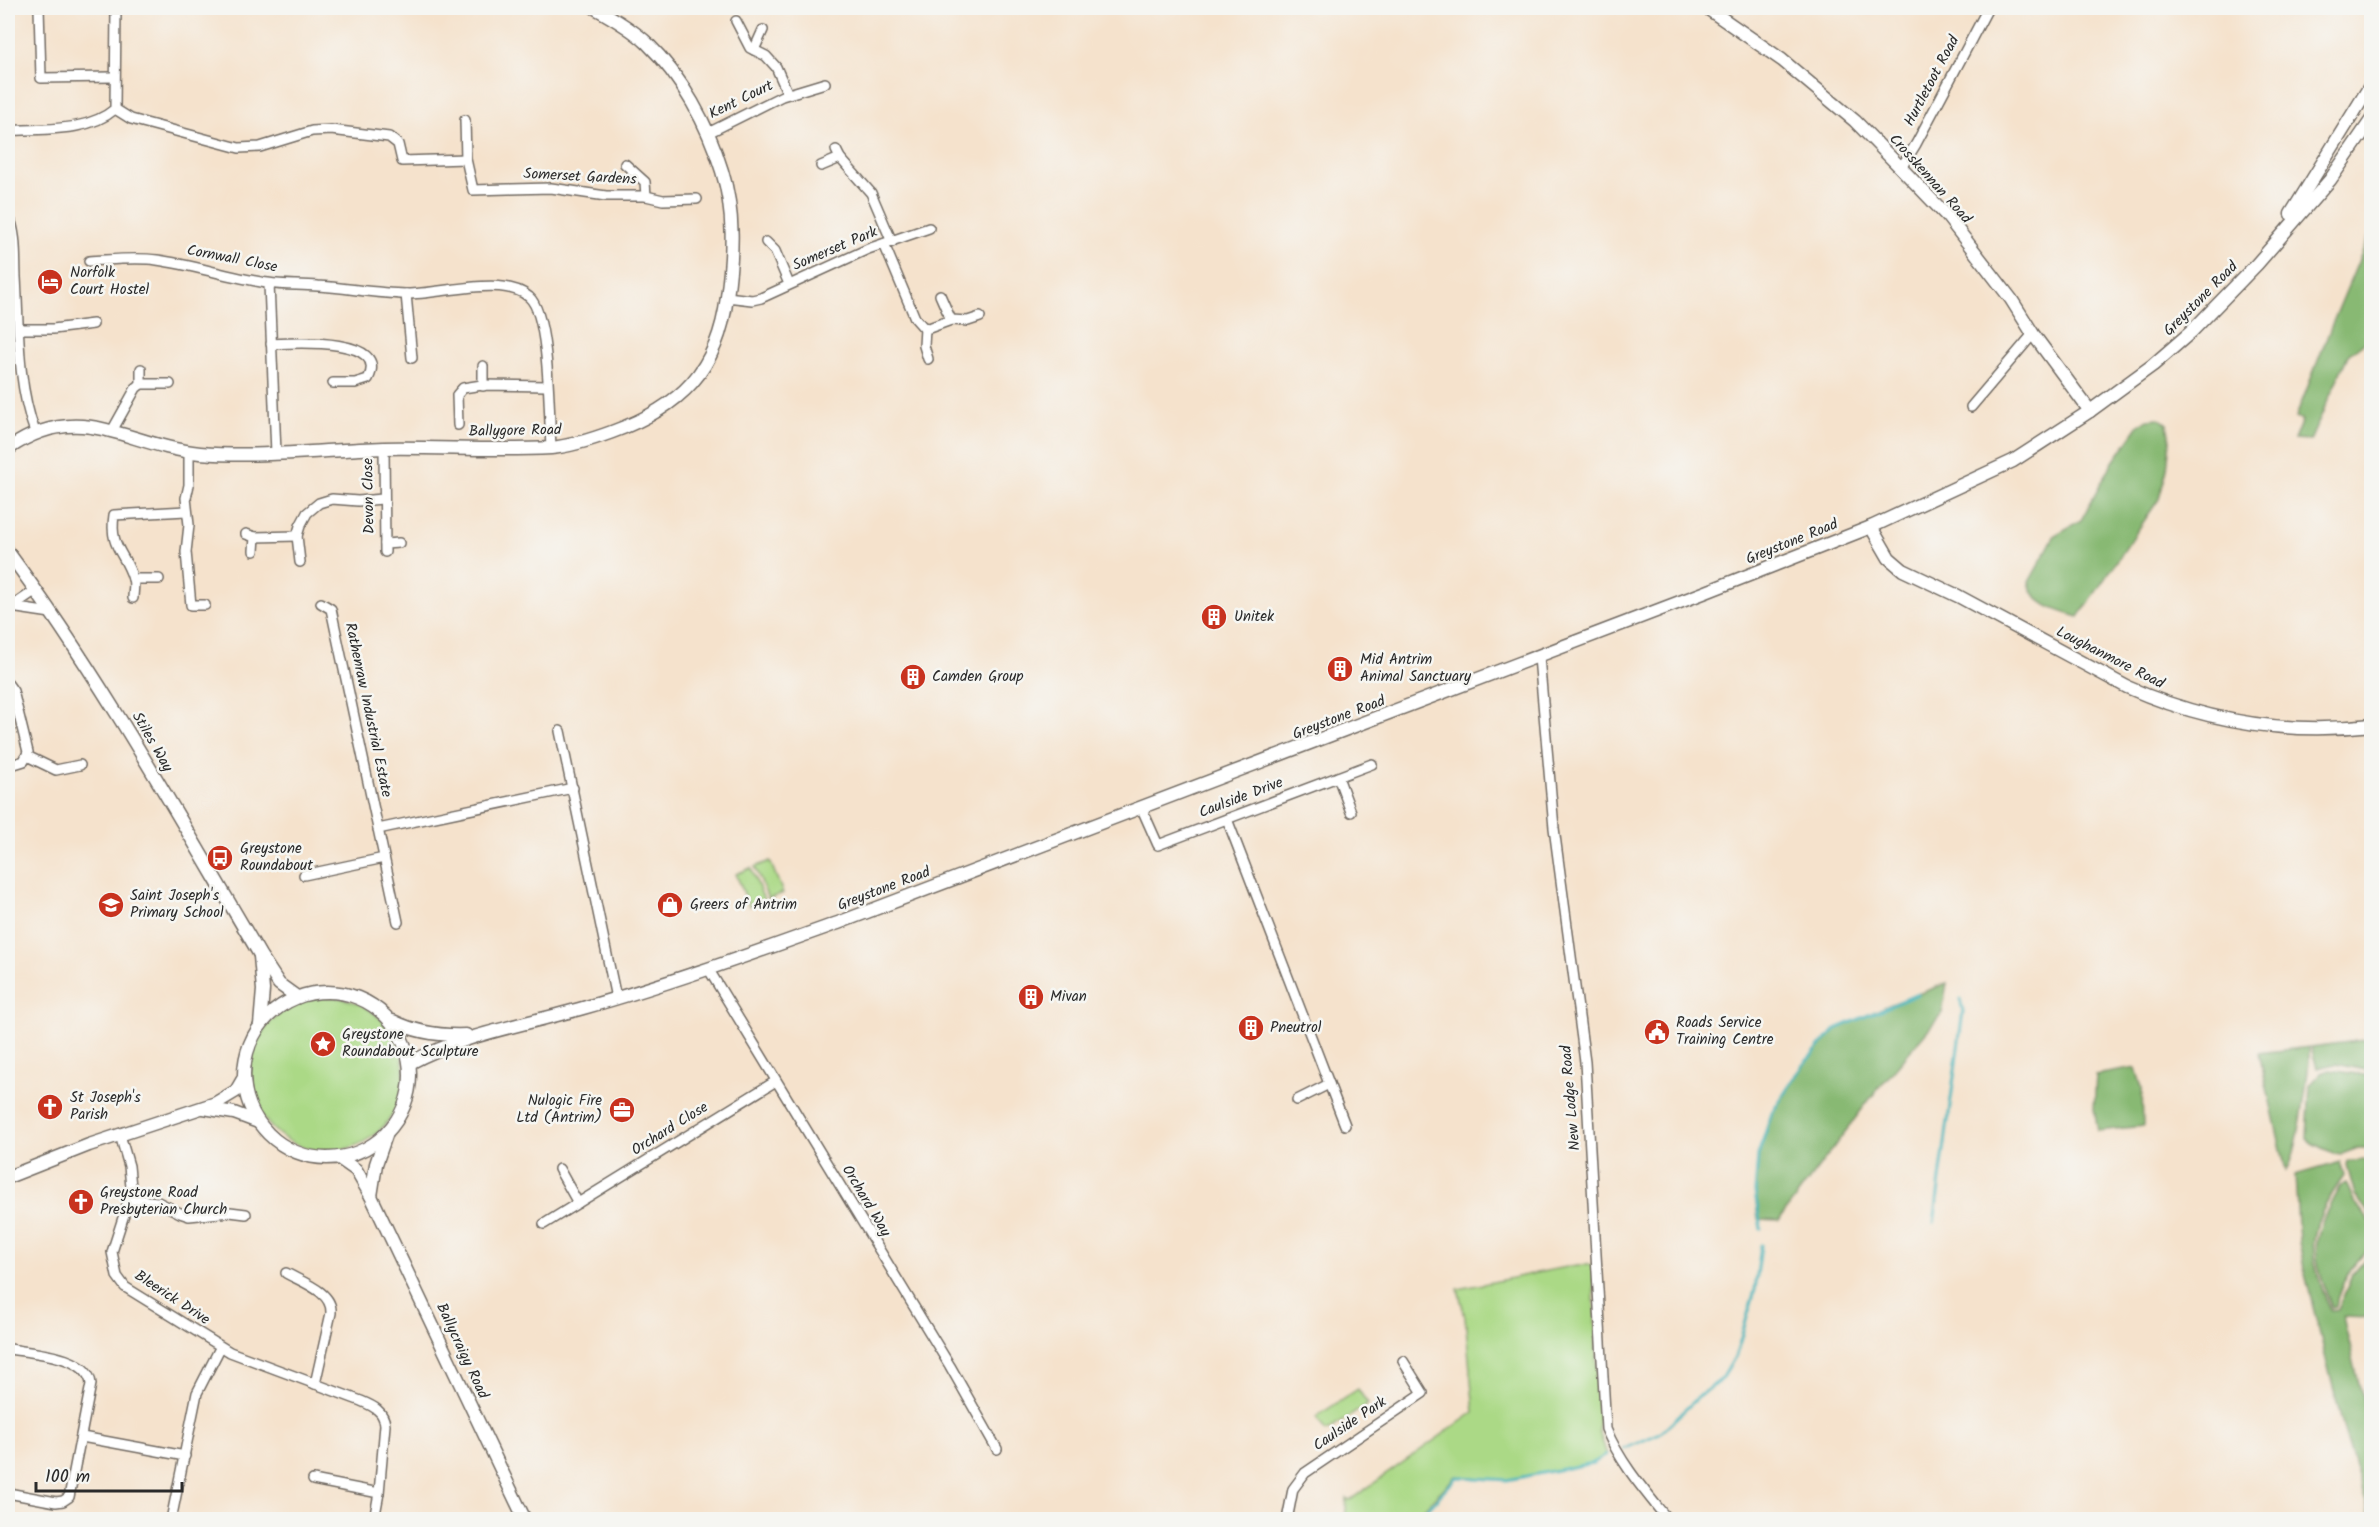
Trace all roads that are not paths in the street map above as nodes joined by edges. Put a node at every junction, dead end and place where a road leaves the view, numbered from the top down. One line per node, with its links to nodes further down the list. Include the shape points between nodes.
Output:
1 (39, 8): 9 (street, via 41,78)
2 (116, 8): 9 (street)
3 (595, 8): 17 (main road, Ballygore Road, via 638,36 660,58)
4 (1707, 8): 21 (main road, Crosskennan Road, via 1782,60 1836,104)
5 (1988, 8): 21 (street, Hurtletoot Road)
6 (736, 21): 8 (street, Kent Court)
7 (763, 30): 8 (street)
8 (753, 50): 12 (street, Kent Court, via 771,61)
9 (114, 77): 13 (street)
10 (2372, 82): 28 (main road, Greystone Road)
11 (825, 83): 12 (street, Kent Court)
12 (788, 94): 17 (street, Kent Court)
13 (115, 109): 16 (street, via 103,118 67,127); 18 (street, via 131,119 239,148 260,147 331,130 392,138 403,162)
14 (2372, 119): 28 (main road, Greystone Road, via 2330,180)
15 (465, 120): 18 (street)
16 (8, 130)
17 (708, 133): 35 (main road, Ballygore Road, via 732,213)
18 (466, 159): 22 (street, Somerset Gardens, via 473,190 551,188 606,196)
19 (625, 164): 22 (street, via 645,182)
20 (822, 166): 27 (street, Somerset Park, via 838,154 871,193)
21 (1901, 168): 41 (main road, Crosskennan Road, via 1947,216 2011,298)
22 (646, 196): 23 (street, Somerset Gardens)
23 (697, 199)
24 (8, 214): 30 (street, via 14,236)
25 (929, 228): 27 (street, Somerset Park)
26 (766, 242): 32 (street, Somerset Park, via 775,251)
27 (888, 243): 32 (street, Somerset Park); 39 (street, via 911,311)
28 (2273, 243): 53 (main road, Greystone Road, via 2191,332)
29 (89, 261): 31 (street, Cornwall Close, via 155,259)
30 (12, 279): 40 (street)
31 (269, 284): 33 (street, Cornwall Close); 42 (street)
32 (789, 284): 35 (street, Somerset Park, via 758,299)
33 (406, 294): 43 (street); 51 (street, Cornwall Close, via 500,286 519,290 536,304 540,317)
34 (940, 295): 37 (street)
35 (728, 297): 58 (main road, Ballygore Road, via 711,355 697,379 680,396 630,426)
36 (980, 317): 37 (street)
37 (951, 320): 39 (street)
38 (93, 324): 40 (street)
39 (925, 328): 44 (street)
40 (20, 329): 56 (street, via 24,383)
41 (2033, 334): 52 (street); 53 (main road, Crosskennan Road)
42 (271, 344): 47 (street, via 332,345 354,348 364,354 370,366 368,379); 61 (street)
43 (412, 358)
44 (928, 358)
45 (483, 366): 50 (street)
46 (141, 369): 48 (street)
47 (333, 383)
48 (141, 384): 49 (street); 55 (street)
49 (170, 384)
50 (483, 386): 51 (street); 54 (street, via 460,390)
51 (547, 386): 58 (street, Cornwall Close)
52 (1971, 407)
53 (2090, 411): 64 (main road, Greystone Road, via 2013,460)
54 (458, 425)
55 (112, 431): 56 (main road, Ballygore Road, via 74,425); 60 (main road, Ballygore Road)
56 (35, 432): 59 (main road, Ballygore Road)
57 (384, 448): 58 (main road, Ballygore Road); 61 (main road, Ballygore Road); 62 (street, Devon Close)
58 (551, 448)
59 (8, 449)
60 (189, 452): 61 (main road, Ballygore Road); 63 (street)
61 (276, 453)
62 (383, 499): 65 (street, via 332,499 319,503 307,513); 66 (street, Devon Close, via 385,548)
63 (186, 511): 70 (street, via 114,515 115,544); 75 (street, via 191,605)
64 (1871, 527): 78 (main road, Greystone Road); 80 (main road, Loughanmore Road, via 1889,558 1904,570 2155,699 2211,716 2261,725 2308,728)
65 (297, 536): 67 (street, via 251,535); 69 (street)
66 (399, 543)
67 (254, 551)
68 (8, 552): 72 (main road, Stiles Way)
69 (300, 562)
70 (133, 579): 71 (street); 73 (street)
71 (159, 579)
72 (36, 590): 76 (street); 77 (main road, Stiles Way)
73 (134, 598)
74 (321, 603): 93 (street, Rathenraw Industrial Estate, via 331,609)
75 (205, 605)
76 (9, 608): 77 (street)
77 (51, 613): 97 (main road, Stiles Way, via 113,706)
78 (1539, 657): 90 (main road, Greystone Road); 137 (street, New Lodge Road, via 1554,828 1585,1062 1606,1429 1634,1480)
79 (8, 684): 82 (street, via 14,691 27,740)
80 (2372, 724)
81 (560, 731): 89 (street)
82 (27, 756): 85 (street); 86 (street)
83 (1372, 764): 87 (street, Caulside Drive)
84 (80, 765): 86 (street)
85 (8, 766)
86 (56, 770): 88 (street)
87 (1338, 777): 91 (street); 92 (street, Caulside Drive)
88 (57, 781)
89 (573, 788): 93 (street); 100 (street)
90 (1142, 809): 92 (street, Caulside Drive, via 1158,845); 98 (main road, Greystone Road)
91 (1351, 812)
92 (1227, 819): 107 (street)
93 (378, 829): 94 (street, Rathenraw Industrial Estate)
94 (384, 858): 95 (street); 96 (street, Rathenraw Industrial Estate)
95 (304, 875)
96 (398, 922)
97 (260, 955): 99 (main road, Stiles Way, via 279,984); 102 (main road, Stiles Way)
98 (709, 970): 100 (main road, Greystone Road); 106 (street, Orchard Way)
99 (297, 997): 101 (main road, via 337,992 365,1001); 102 (main road, via 276,1008)
100 (616, 998): 103 (main road, Greystone Road)
101 (389, 1019): 103 (main road, Greystone Road, via 426,1033); 104 (main road, via 403,1040)
102 (260, 1025): 105 (main road, via 250,1041)
103 (478, 1034): 104 (main road, Greystone Road)
104 (410, 1063): 112 (main road, via 408,1097)
105 (243, 1078): 109 (main road, via 229,1096); 110 (main road, via 247,1102)
106 (776, 1081): 119 (street, Orchard Close); 128 (street, Orchard Way)
107 (1329, 1084): 108 (street); 111 (street)
108 (1297, 1100)
109 (202, 1108): 110 (main road); 113 (main road)
110 (258, 1122): 114 (main road, via 276,1142 294,1152)
111 (1345, 1125)
112 (386, 1134): 114 (main road, via 372,1145); 117 (main road)
113 (120, 1135): 116 (main road); 118 (street, Bleerick Drive, via 131,1174)
114 (339, 1158): 117 (main road, Ballycraigy Road, via 356,1170)
115 (559, 1169): 119 (street)
116 (8, 1177)
117 (371, 1196): 135 (main road, Ballycraigy Road)
118 (129, 1199): 120 (street, via 158,1202 189,1216); 124 (street, Bleerick Drive, via 113,1246 112,1261 119,1280)
119 (578, 1203): 121 (street, Orchard Close)
120 (246, 1214)
121 (544, 1224)
122 (286, 1273): 126 (street, via 326,1296 331,1305)
123 (9, 1348): 127 (street, via 65,1360 85,1370 91,1387)
124 (220, 1348): 126 (street, Bleerick Drive); 129 (street, via 197,1393)
125 (1402, 1361): 136 (street, Caulside Park, via 1423,1393 1305,1473 1293,1489)
126 (315, 1384): 132 (street, Bleerick Drive, via 368,1404 383,1416)
127 (82, 1437): 129 (street); 131 (street, via 66,1500 52,1502)
128 (997, 1449)
129 (185, 1456): 133 (street)
130 (313, 1480): 132 (street)
131 (8, 1493)
132 (379, 1493): 134 (street)
133 (171, 1520)
134 (374, 1520)
135 (525, 1520)
136 (1287, 1520)
137 (1668, 1520)

